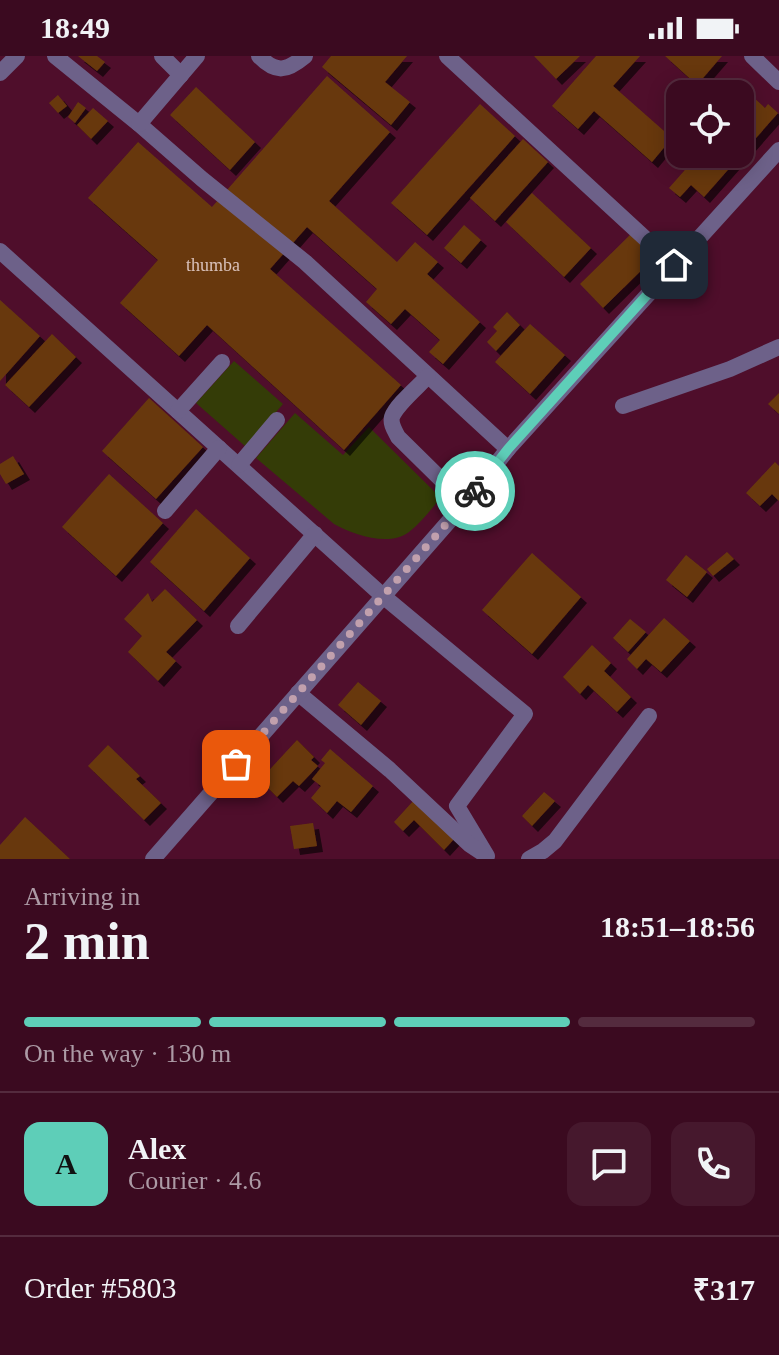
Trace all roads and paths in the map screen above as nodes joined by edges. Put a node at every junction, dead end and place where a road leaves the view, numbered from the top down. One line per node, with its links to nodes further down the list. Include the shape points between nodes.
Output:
1 (17, 56): 9 (street)
2 (55, 56): 12 (street)
3 (162, 56): 10 (street)
4 (197, 56): 10 (street)
5 (259, 56): 6 (street, via 280,69)
6 (305, 56)
7 (447, 56): 15 (street)
8 (752, 56): 11 (street)
9 (0, 73)
10 (181, 75): 12 (street)
11 (779, 82)
12 (139, 124): 18 (street, via 305,262)
13 (779, 150): 15 (street)
14 (3, 259): 20 (street)
15 (674, 265): 23 (street)
16 (779, 347): 19 (street)
17 (222, 362): 20 (street)
18 (428, 376): 23 (street); 25 (street, via 399,406 392,426)
19 (623, 406)
20 (178, 411): 22 (street)
21 (277, 420): 24 (street)
22 (219, 448): 24 (street); 26 (street)
23 (508, 449): 25 (street)
24 (239, 465): 27 (street)
25 (465, 503): 28 (street)
26 (165, 511)
27 (315, 534): 28 (street); 29 (street)
28 (383, 596): 30 (street); 32 (street, via 525,714 457,806)
29 (238, 626)
30 (298, 693): 32 (street, via 469,844); 33 (street)
31 (649, 716): 34 (street, via 555,841)
32 (492, 858)
33 (153, 859)
34 (529, 859)

